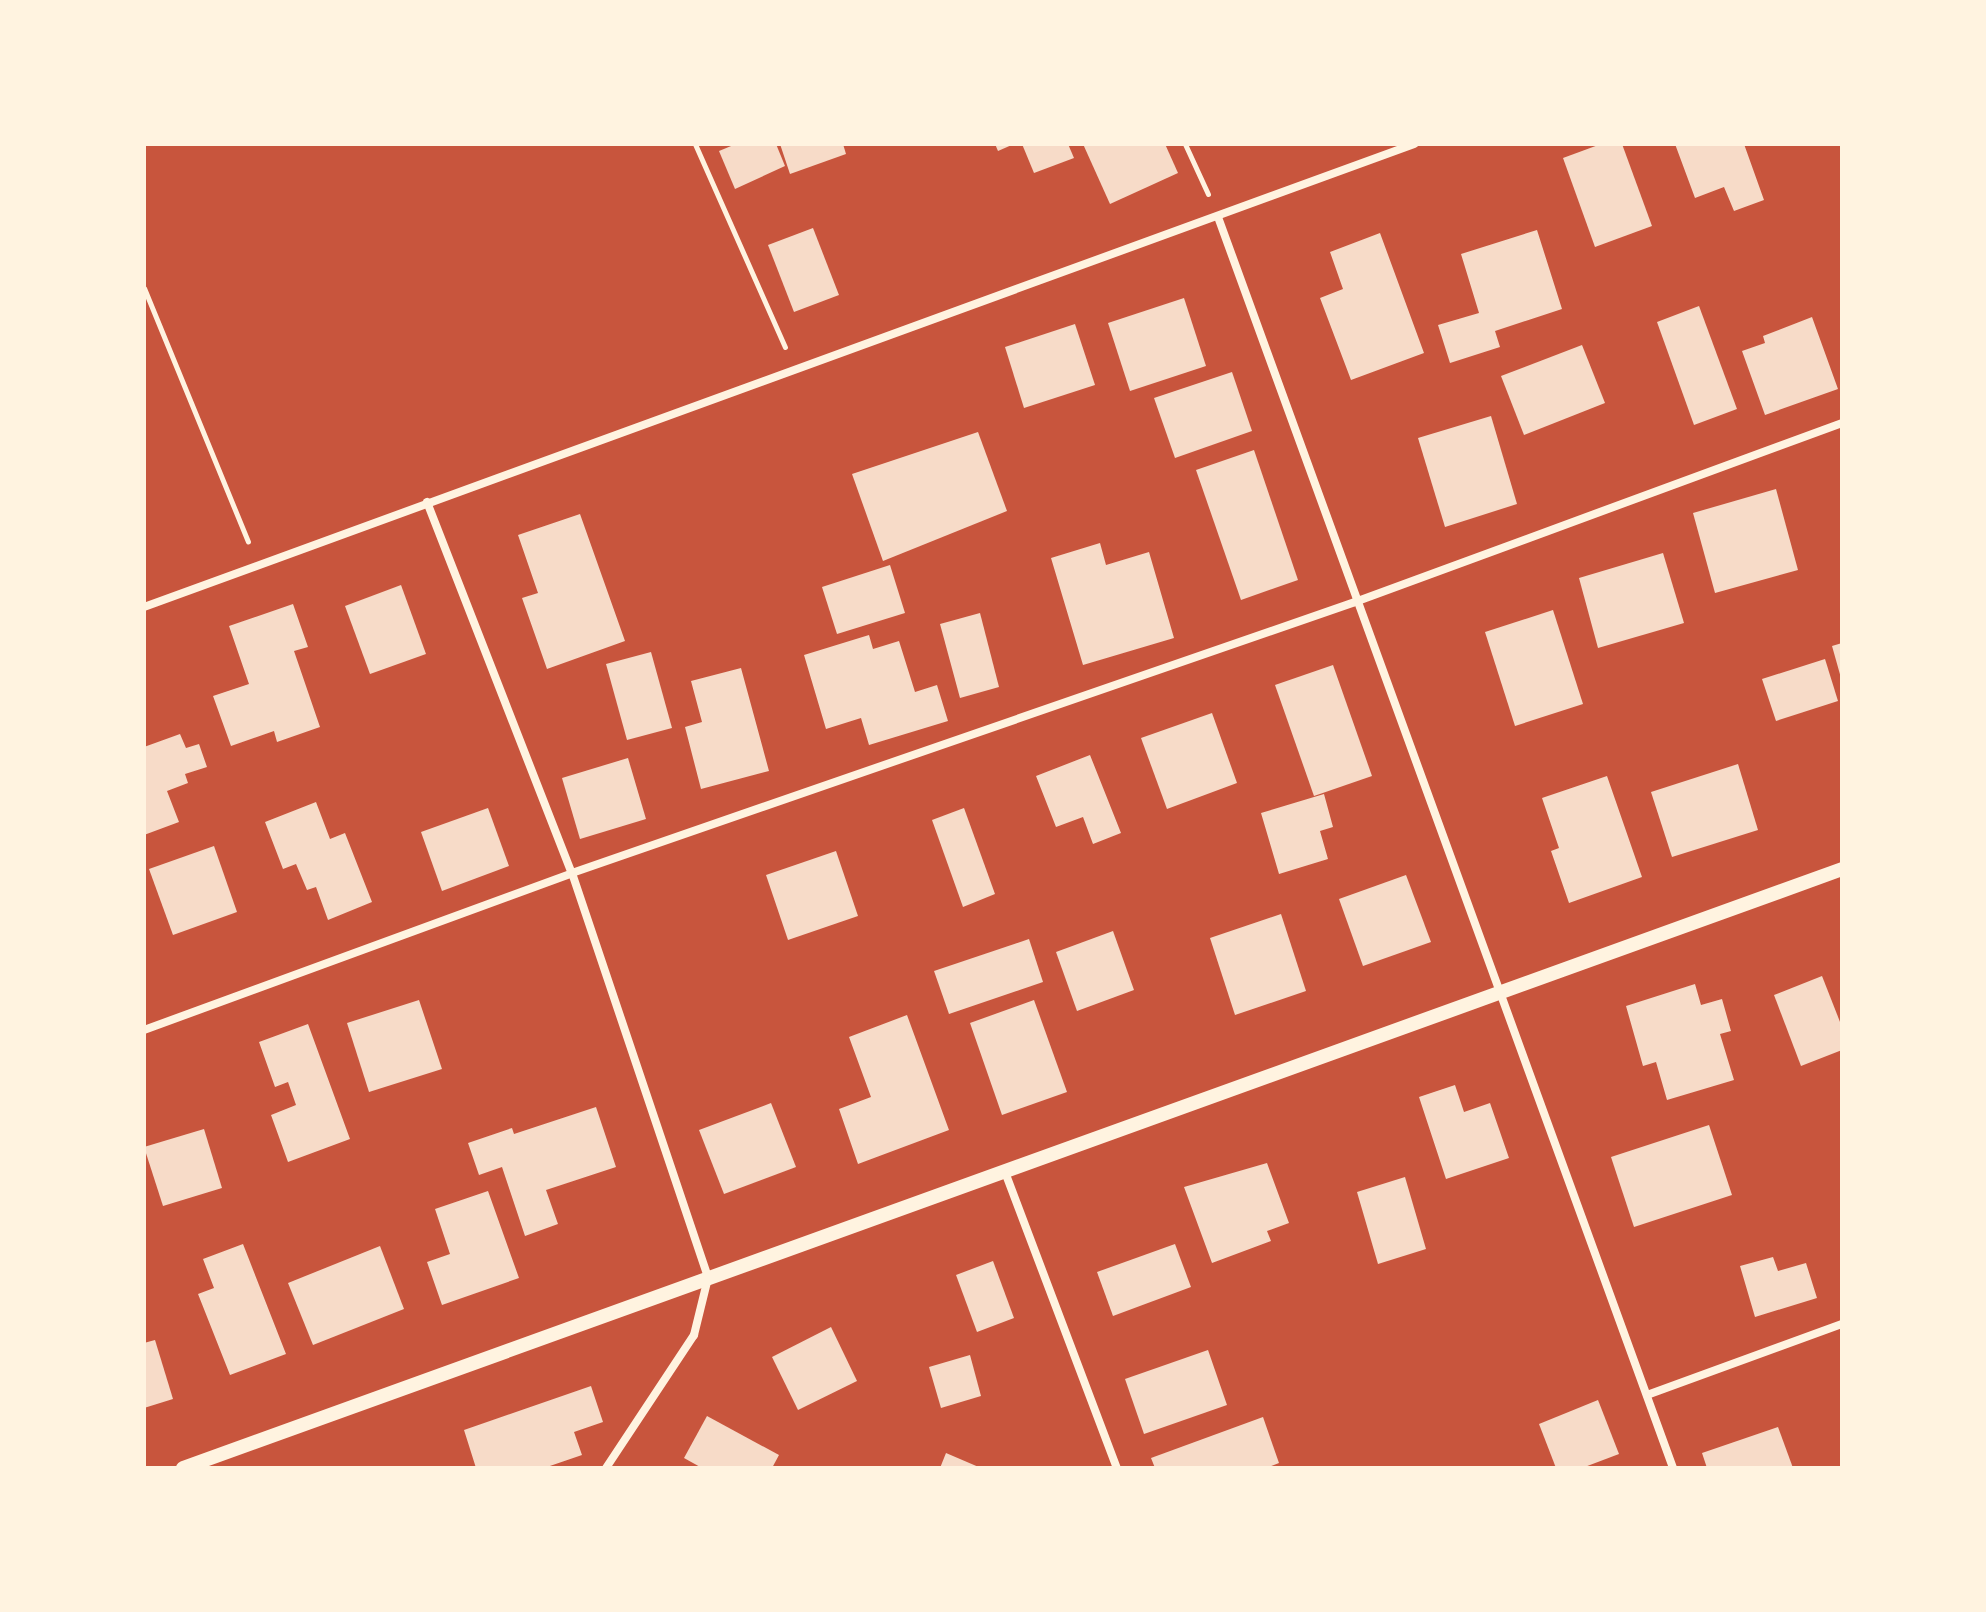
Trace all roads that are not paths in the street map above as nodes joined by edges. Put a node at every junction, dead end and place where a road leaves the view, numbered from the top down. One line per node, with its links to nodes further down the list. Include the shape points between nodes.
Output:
1 (1414, 144): 2 (street)
2 (1218, 217): 4 (street); 5 (street)
3 (1842, 423): 5 (street)
4 (427, 502): 6 (street); 8 (street)
5 (1355, 602): 8 (street); 9 (street)
6 (144, 607)
7 (1842, 869): 9 (street)
8 (572, 873): 10 (street); 12 (street)
9 (1502, 992): 11 (street); 14 (street)
10 (144, 1030)
11 (1005, 1172): 12 (street); 17 (street)
12 (708, 1278): 15 (street); 16 (street, via 694,1335)
13 (1842, 1324): 14 (street)
14 (1647, 1395): 18 (street)
15 (183, 1468)
16 (606, 1468)
17 (1117, 1468)
18 (1673, 1468)

